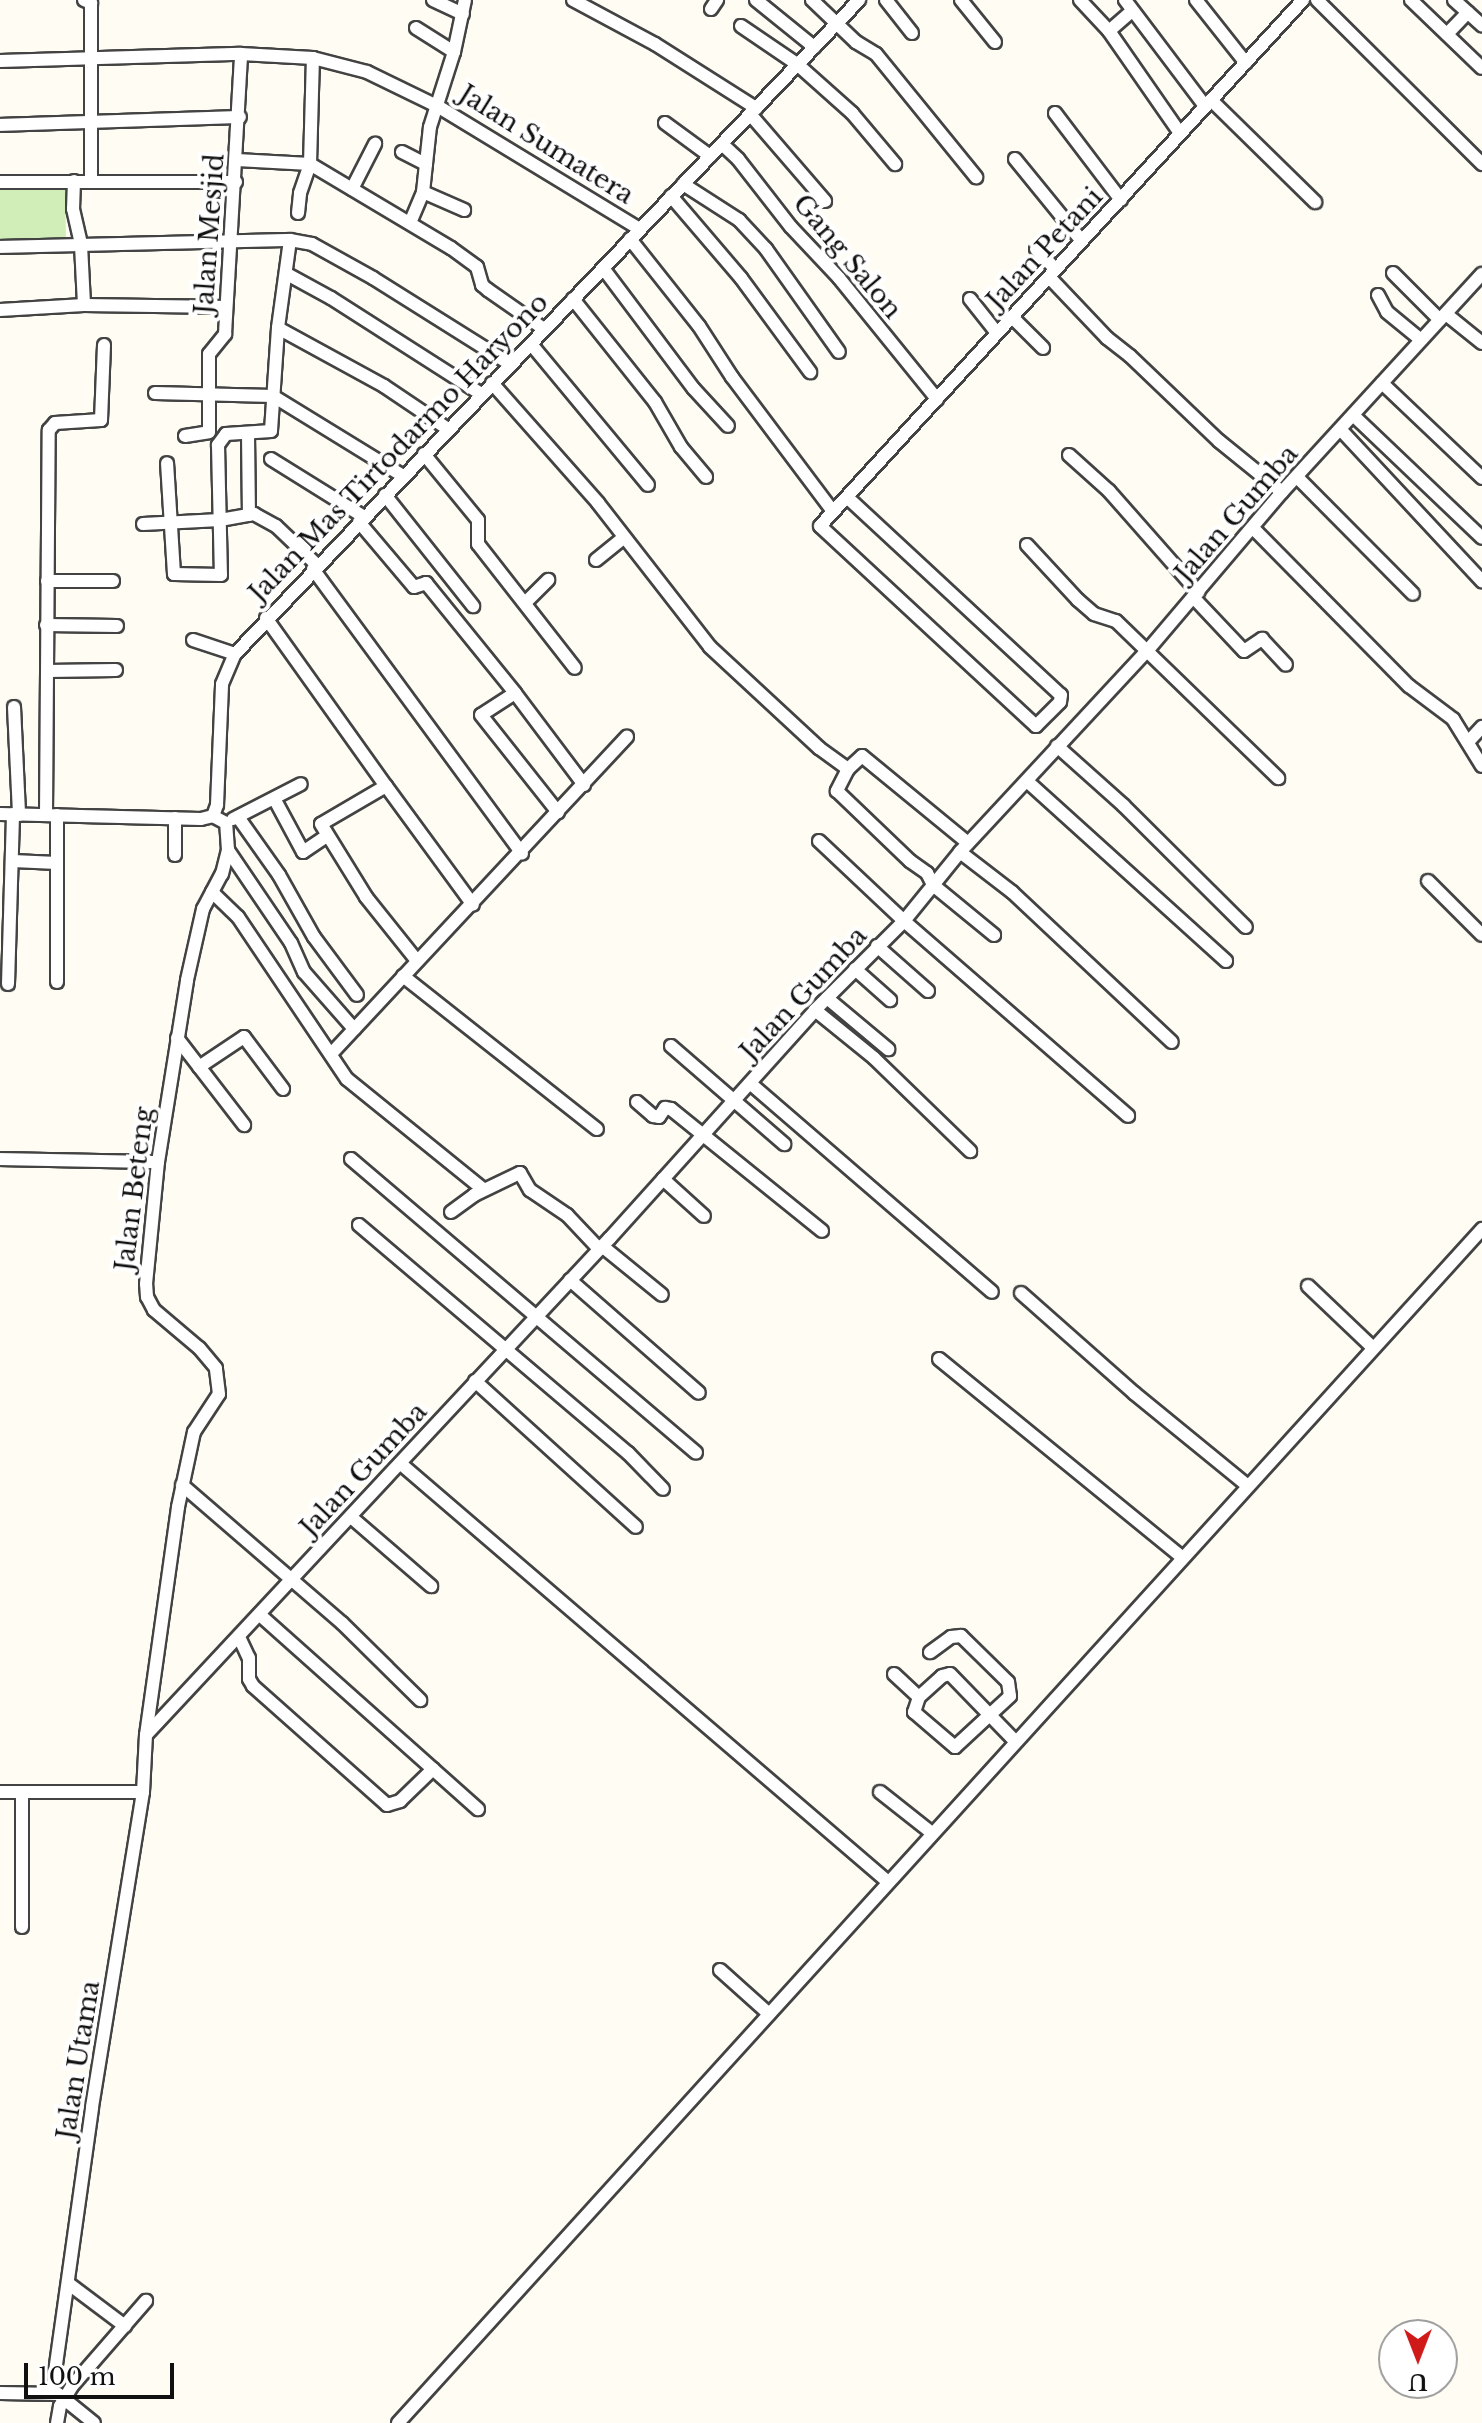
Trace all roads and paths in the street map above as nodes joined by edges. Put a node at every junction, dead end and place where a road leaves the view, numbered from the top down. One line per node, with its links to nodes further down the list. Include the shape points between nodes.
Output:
1 (84, 0): 33 (street, via 91,3)
2 (433, 0): 20 (street)
3 (465, 0): 20 (street, Jalan Sumatera)
4 (573, 0): 40 (street, via 655,44)
5 (756, 0): 29 (street)
6 (812, 0): 21 (street)
7 (859, 0): 21 (street, Jalan Mas Tirtodarmo Haryono)
8 (886, 0): 26 (street)
9 (961, 0): 28 (street)
10 (1080, 0): 25 (street)
11 (1196, 0): 35 (street)
12 (1283, 0): 18 (street)
13 (1303, 0): 18 (street, Jalan Petani)
14 (1317, 0): 56 (street)
15 (1412, 0): 27 (street)
16 (1454, 0): 19 (street)
17 (1128, 5): 25 (street); 38 (street)
18 (1292, 12): 35 (street, Jalan Petani)
19 (1468, 12): 22 (street); 27 (street)
20 (463, 14): 30 (street, Jalan Sumatera)
21 (835, 24): 29 (street, Jalan Mas Tirtodarmo Haryono); 57 (street, via 876,54)
22 (1482, 25)
23 (741, 26): 36 (street)
24 (416, 28): 30 (street)
25 (1109, 31): 46 (street)
26 (912, 33)
27 (1447, 34): 37 (street)
28 (995, 42)
29 (814, 47): 36 (street, Jalan Mas Tirtodarmo Haryono)
30 (454, 52): 39 (street, Jalan Sumatera)
31 (241, 54): 32 (street); 33 (street); 42 (street, Jalan Mesjid)
32 (313, 58): 39 (street, via 367,72); 53 (street)
33 (91, 59): 34 (street); 43 (street)
34 (0, 61)
35 (1246, 63): 38 (street, Jalan Petani)
36 (797, 64): 40 (street, Jalan Mas Tirtodarmo Haryono); 55 (street, via 852,113)
37 (1482, 68)
38 (1208, 103): 46 (street, Jalan Petani); 68 (street)
39 (439, 107): 54 (street, via 430,127); 72 (street, Jalan Sumatera)
40 (753, 111): 48 (street, Jalan Mas Tirtodarmo Haryono); 67 (street)
41 (1055, 113): 66 (street)
42 (240, 117): 43 (street); 52 (street, Jalan Mesjid)
43 (90, 122): 45 (street); 60 (street)
44 (665, 123): 50 (street)
45 (0, 125)
46 (1180, 133): 66 (street, Jalan Petani)
47 (375, 144): 63 (street)
48 (722, 144): 50 (street, Jalan Mas Tirtodarmo Haryono); 110 (street, Gang Salon)
49 (402, 152): 54 (street)
50 (710, 156): 62 (street, Jalan Mas Tirtodarmo Haryono)
51 (1015, 159): 76 (street)
52 (237, 160): 53 (street); 61 (street, Jalan Mesjid)
53 (310, 164): 63 (street); 70 (street)
54 (426, 164): 64 (street)
55 (895, 164)
56 (1482, 164)
57 (976, 177)
58 (74, 181): 59 (street); 60 (street); 77 (street, via 73,209)
59 (0, 182)
60 (91, 182): 61 (street)
61 (236, 182): 74 (street, Jalan Mesjid)
62 (683, 184): 65 (street, Jalan Mas Tirtodarmo Haryono); 101 (street, via 739,220 766,249)
63 (352, 189): 71 (street)
64 (423, 192): 69 (street); 71 (street)
65 (671, 196): 72 (street, Jalan Mas Tirtodarmo Haryono); 103 (street, via 741,278)
66 (1121, 200): 76 (street, Jalan Petani)
67 (825, 201)
68 (1315, 202)
69 (464, 210)
70 (298, 213)
71 (410, 223): 94 (street, via 477,267 482,285)
72 (640, 229): 73 (street, Jalan Mas Tirtodarmo Haryono)
73 (630, 239): 80 (street, Jalan Mas Tirtodarmo Haryono); 129 (street)
74 (229, 240): 75 (street); 77 (street); 89 (street, Jalan Mesjid)
75 (290, 240): 82 (street); 102 (street, via 312,244 373,278)
76 (1081, 240): 83 (street, Jalan Petani)
77 (81, 245): 78 (street); 88 (street)
78 (0, 247)
79 (1036, 249): 83 (street)
80 (603, 268): 86 (street, Jalan Mas Tirtodarmo Haryono); 112 (street)
81 (1393, 273): 92 (street)
82 (287, 274): 93 (street); 108 (street)
83 (1052, 274): 91 (street, Jalan Petani); 126 (street, via 1107,338)
84 (1482, 274): 92 (street, Jalan Gumba)
85 (1378, 295): 96 (street, via 1387,312)
86 (573, 299): 94 (street, Jalan Mas Tirtodarmo Haryono); 122 (street)
87 (970, 299): 95 (street)
88 (84, 305): 89 (street); 90 (street)
89 (225, 307): 107 (street, Jalan Mesjid, via 223,339 209,354)
90 (0, 310)
91 (1012, 317): 95 (street, Jalan Petani); 100 (street)
92 (1443, 317): 96 (street, Jalan Gumba); 97 (street)
93 (278, 328): 109 (street); 113 (street, via 384,386)
94 (544, 329): 98 (street, Jalan Mas Tirtodarmo Haryono)
95 (997, 333): 110 (street, Jalan Petani)
96 (1421, 340): 105 (street, Jalan Gumba)
97 (1482, 343)
98 (531, 344): 102 (street, Jalan Mas Tirtodarmo Haryono); 125 (street)
99 (104, 345): 142 (street, via 101,420 50,427)
100 (1043, 348)
101 (839, 352)
102 (510, 364): 104 (street, Jalan Mas Tirtodarmo Haryono)
103 (810, 372)
104 (492, 383): 108 (street, Jalan Mas Tirtodarmo Haryono); 136 (street)
105 (1382, 383): 111 (street, Jalan Gumba); 124 (street)
106 (155, 393): 107 (street)
107 (209, 394): 109 (street); 116 (street, Jalan Mesjid, via 209,432)
108 (481, 394): 113 (street, Jalan Mas Tirtodarmo Haryono)
109 (273, 396): 115 (street, via 271,431); 121 (street)
110 (937, 399): 128 (street, Jalan Petani)
111 (1353, 415): 114 (street, Jalan Gumba); 137 (street)
112 (728, 426)
113 (448, 429): 117 (street, Jalan Mas Tirtodarmo Haryono)
114 (1341, 430): 123 (street, Jalan Gumba); 144 (street)
115 (248, 435): 130 (street); 131 (street, via 219,439)
116 (185, 436)
117 (424, 454): 121 (street, Jalan Mas Tirtodarmo Haryono); 147 (street, via 478,520 478,544)
118 (1069, 455): 146 (street, via 1109,491)
119 (271, 459): 132 (street)
120 (167, 463): 133 (street)
121 (403, 476): 127 (street, Jalan Mas Tirtodarmo Haryono)
122 (706, 477)
123 (1298, 478): 126 (street, Jalan Gumba); 145 (street)
124 (1482, 478)
125 (648, 485)
126 (1282, 492): 135 (street, Jalan Gumba)
127 (385, 495): 132 (street, Jalan Mas Tirtodarmo Haryono); 148 (street)
128 (848, 498): 129 (street, Jalan Petani); 161 (street, via 1061,695)
129 (832, 510): 161 (street, Jalan Petani, via 820,526 1032,725)
130 (249, 515): 131 (street); 140 (street, via 276,526)
131 (220, 520): 133 (street); 133 (street, via 219,575 174,574)
132 (361, 520): 140 (street, Jalan Mas Tirtodarmo Haryono); 159 (street, via 414,587 426,583)
133 (169, 522): 134 (street)
134 (143, 524)
135 (1253, 528): 146 (street, Jalan Gumba); 165 (street, via 1409,686 1453,719)
136 (623, 538): 139 (street); 168 (street, via 710,647)
137 (1482, 538)
138 (1027, 545): 153 (street, via 1086,607 1116,621)
139 (596, 560)
140 (315, 567): 149 (street, Jalan Mas Tirtodarmo Haryono); 185 (street)
141 (548, 580): 147 (street)
142 (47, 581): 143 (street); 150 (street)
143 (113, 581)
144 (1482, 581)
145 (1413, 594)
146 (1196, 595): 153 (street, Jalan Gumba); 155 (street, via 1244,651 1262,639)
147 (525, 603): 156 (street)
148 (473, 606)
149 (266, 618): 154 (street, Jalan Mas Tirtodarmo Haryono); 173 (street)
150 (46, 625): 151 (street); 158 (street)
151 (117, 626)
152 (193, 640): 154 (street)
153 (1147, 651): 163 (street, Jalan Gumba); 169 (street)
154 (235, 654): 178 (street, Jalan Mas Tirtodarmo Haryono, via 222,684)
155 (1286, 665)
156 (575, 668)
157 (116, 670): 158 (street)
158 (47, 671): 177 (street)
159 (515, 693): 172 (street); 175 (street, via 481,715)
160 (14, 707): 176 (street)
161 (1050, 713): 163 (street)
162 (1482, 727): 165 (street)
163 (1068, 733): 166 (street, Jalan Gumba)
164 (627, 737): 172 (street)
165 (1468, 742): 167 (street)
166 (1057, 746): 170 (street, Jalan Gumba); 194 (street)
167 (1482, 766)
168 (848, 769): 183 (street, via 862,756); 190 (street, via 837,791 927,873)
169 (1278, 778)
170 (1028, 782): 183 (street, Jalan Gumba); 199 (street)
171 (301, 784): 174 (street)
172 (584, 785): 175 (street)
173 (386, 786): 181 (street, via 321,824); 192 (street)
174 (275, 800): 180 (street); 181 (street, via 303,852)
175 (558, 812): 185 (street)
176 (10, 814): 177 (street); 187 (street)
177 (52, 815): 179 (street); 188 (street)
178 (213, 816): 179 (street); 180 (street)
179 (175, 818): 186 (street)
180 (232, 820): 184 (street, Jalan Beteng); 205 (street, via 279,875 314,937)
181 (327, 836): 198 (street)
182 (819, 841): 193 (street)
183 (964, 848): 190 (street, Jalan Gumba); 211 (street)
184 (228, 850): 191 (street, Jalan Beteng); 209 (street, via 291,943 304,972)
185 (522, 853): 192 (street)
186 (175, 855)
187 (13, 861): 188 (street); 203 (street)
188 (57, 863): 202 (street)
189 (1428, 881): 196 (street)
190 (933, 885): 193 (street, Jalan Gumba); 195 (street)
191 (212, 892): 210 (street, Jalan Beteng, via 196,937); 214 (street, via 238,917)
192 (473, 905): 198 (street)
193 (904, 921): 197 (street, Jalan Gumba); 220 (street)
194 (1246, 927)
195 (994, 935)
196 (1482, 935)
197 (877, 946): 200 (street, Jalan Gumba); 204 (street)
198 (417, 961): 201 (street)
199 (1226, 961)
200 (855, 969): 206 (street, Jalan Gumba); 207 (street)
201 (403, 976): 209 (street); 222 (street)
202 (57, 982)
203 (8, 984)
204 (928, 991)
205 (357, 995)
206 (827, 998): 208 (street, Jalan Gumba); 213 (street)
207 (890, 1000)
208 (815, 1010): 216 (street, Jalan Gumba); 225 (street, via 874,1058)
209 (354, 1029): 214 (street)
210 (177, 1038): 215 (street); 228 (street, Jalan Beteng)
211 (1172, 1042)
212 (671, 1046): 219 (street)
213 (888, 1049)
214 (331, 1054): 230 (street, via 347,1079)
215 (199, 1067): 217 (street, via 244,1037); 221 (street)
216 (751, 1084): 219 (street, Jalan Gumba); 239 (street)
217 (283, 1089)
218 (637, 1102): 223 (street, via 653,1116 671,1109)
219 (734, 1102): 223 (street, Jalan Gumba); 224 (street)
220 (1128, 1116)
221 (244, 1125)
222 (597, 1129)
223 (705, 1135): 229 (street, Jalan Gumba); 235 (street)
224 (784, 1144)
225 (970, 1151)
226 (0, 1159): 228 (street)
227 (351, 1159): 242 (street)
228 (158, 1162): 250 (street, Jalan Beteng, via 147,1297 154,1310 199,1348 220,1379 219,1394 194,1432)
229 (663, 1179): 232 (street); 236 (street, Jalan Gumba)
230 (484, 1190): 231 (street); 236 (street, via 520,1173 530,1190)
231 (451, 1212)
232 (704, 1216)
233 (359, 1225): 243 (street)
234 (1482, 1229): 244 (street)
235 (822, 1231)
236 (600, 1247): 237 (street, Jalan Gumba); 241 (street)
237 (570, 1280): 242 (street, Jalan Gumba); 247 (street)
238 (1308, 1286): 244 (street)
239 (992, 1292)
240 (1021, 1293): 251 (street)
241 (662, 1295)
242 (537, 1315): 243 (street, Jalan Gumba); 248 (street)
243 (506, 1348): 246 (street, Jalan Gumba); 252 (street)
244 (1373, 1348): 251 (street)
245 (939, 1359): 255 (street)
246 (475, 1381): 249 (street, Jalan Gumba); 254 (street)
247 (699, 1393)
248 (696, 1453)
249 (401, 1464): 253 (street, Jalan Gumba); 274 (street)
250 (182, 1485): 256 (street); 265 (street, Jalan Beteng)
251 (1247, 1485): 255 (street)
252 (663, 1489)
253 (351, 1517): 256 (street, Jalan Gumba); 257 (street)
254 (636, 1527)
255 (1182, 1557): 266 (street)
256 (292, 1580): 258 (street, Jalan Gumba); 263 (street)
257 (431, 1586)
258 (260, 1615): 259 (street, Jalan Gumba); 267 (street)
259 (239, 1637): 265 (street, Jalan Gumba); 267 (street, via 253,1686 387,1805 400,1801)
260 (930, 1652): 264 (street, via 961,1636 1008,1682 1010,1696)
261 (894, 1674): 262 (street)
262 (919, 1697): 264 (street, via 950,1674); 264 (street, via 914,1712 955,1747)
263 (420, 1700)
264 (988, 1714): 266 (street)
265 (146, 1735): 270 (street, Jalan Utama)
266 (1015, 1741): 273 (street)
267 (433, 1769): 272 (street)
268 (0, 1792): 269 (street)
269 (22, 1792): 270 (street); 275 (street)
270 (143, 1792): 278 (street, Jalan Utama)
271 (880, 1792): 273 (street)
272 (478, 1809)
273 (932, 1833): 274 (street)
274 (888, 1882): 277 (street)
275 (22, 1927)
276 (720, 1970): 277 (street)
277 (769, 2014): 285 (street)
278 (69, 2284): 280 (street); 282 (street, Jalan Utama)
279 (146, 2301): 280 (street)
280 (125, 2326): 282 (street)
281 (0, 2393): 282 (street)
282 (58, 2395): 283 (street, Jalan Utama); 284 (street)
283 (57, 2423)
284 (94, 2423)
285 (398, 2423)

